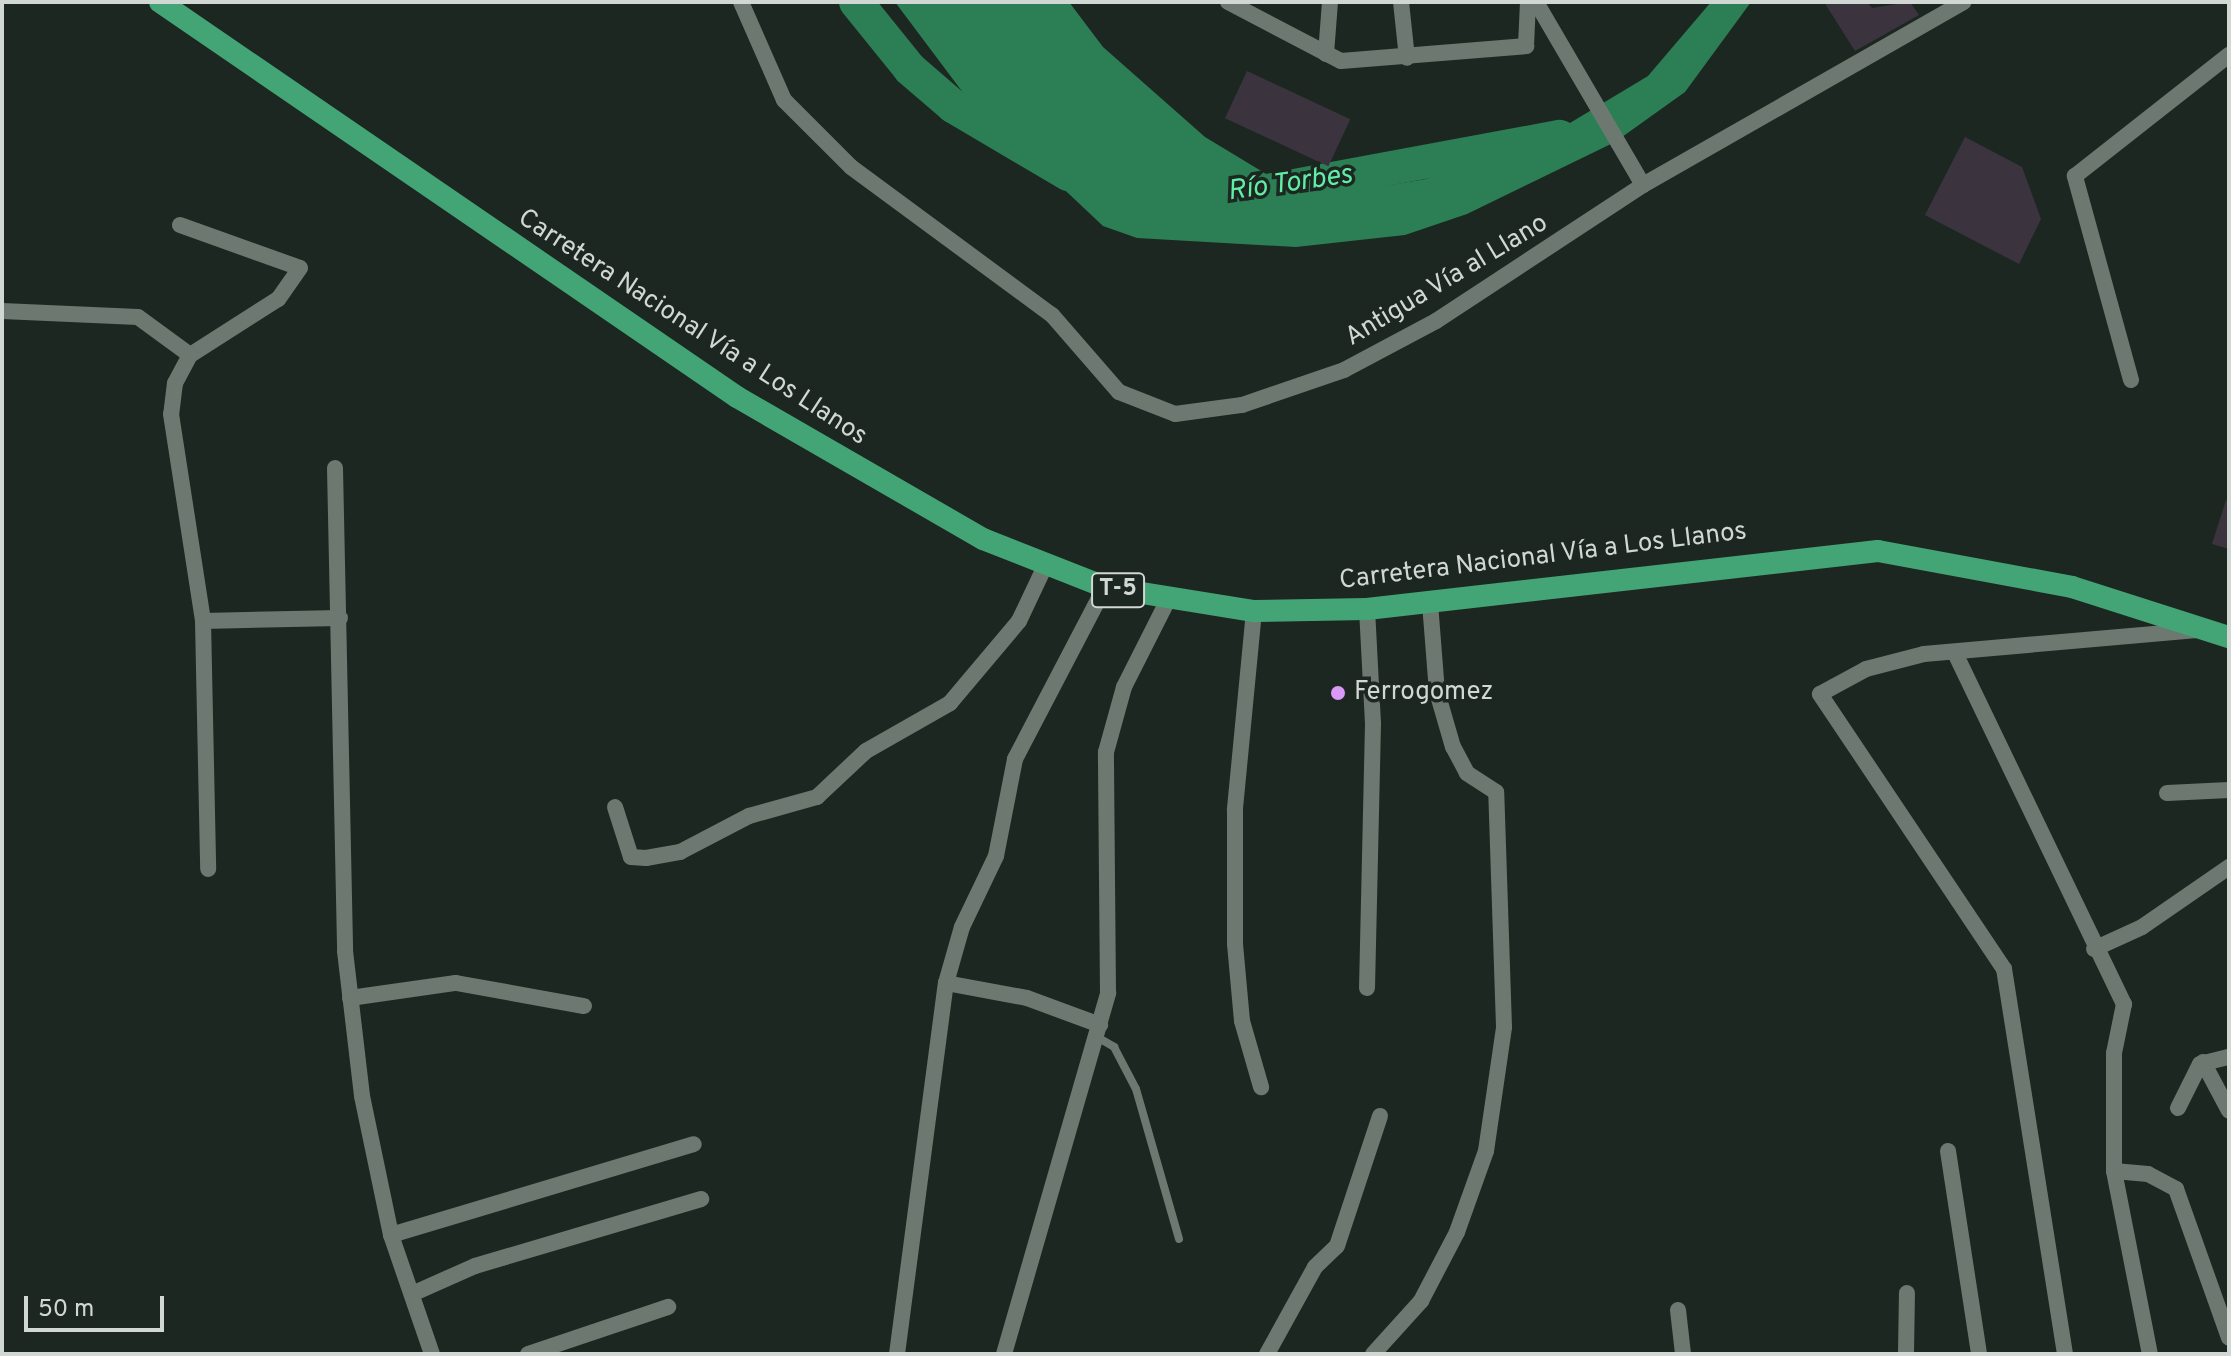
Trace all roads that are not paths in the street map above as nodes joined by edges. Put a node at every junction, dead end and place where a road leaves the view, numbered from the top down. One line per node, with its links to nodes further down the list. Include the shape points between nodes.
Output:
1 (160, 2): 18 (highway, Carretera Nacional Vía a Los Llanos / T-5, via 737,397 901,496)
2 (741, 2): 12 (street, Antigua Vía al Llano, via 784,100 851,167 1052,315 1119,392 1175,414 1242,405 1344,370 1461,306)
3 (1228, 2): 9 (street)
4 (1330, 2): 9 (street)
5 (1401, 2): 11 (street)
6 (1528, 2): 11 (street, via 1526,46)
7 (1536, 2): 12 (street)
8 (1964, 2): 12 (street, Antigua Vía al Llano)
9 (1326, 54): 11 (street, via 1341,61)
10 (2229, 55): 16 (street, via 2075,176)
11 (1407, 58)
12 (1643, 185)
13 (180, 225): 15 (street, via 300,268 278,299)
14 (2, 311): 15 (street, via 138,317)
15 (190, 355): 25 (street, via 175,383 171,414)
16 (2131, 380)
17 (335, 468): 24 (street)
18 (1045, 566): 19 (highway, Carretera Nacional Vía a Los Llanos / T-5); 31 (street, via 1019,621 950,703 866,751 817,797 749,816 680,852 646,858 631,857)
19 (1105, 587): 20 (highway, Carretera Nacional Vía a Los Llanos / T-5); 35 (street, via 1015,759 996,856)
20 (1168, 600): 23 (highway, Carretera Nacional Vía a Los Llanos / T-5); 39 (street, via 1124,687 1106,752 1110,963)
21 (1430, 603): 22 (highway, Carretera Nacional Vía a Los Llanos / T-5); 26 (highway, Carretera Nacional Vía a Los Llanos / T-5, via 1878,551 2072,587); 62 (street, via 1437,692 1453,747 1467,773 1496,792 1504,1027 1486,1151 1457,1232 1421,1301)
22 (1367, 609): 23 (highway, Carretera Nacional Vía a Los Llanos / T-5); 36 (street, via 1373,724)
23 (1254, 611): 42 (street, via 1235,810 1235,944 1242,1021)
24 (340, 618): 25 (street); 37 (street)
25 (203, 621): 33 (street)
26 (2206, 630): 27 (highway, Carretera Nacional Vía a Los Llanos / T-5); 28 (street)
27 (2229, 637)
28 (1955, 653): 34 (street, via 2060,859); 66 (street, via 1866,669 1820,694 2004,969)
29 (2229, 790): 30 (street)
30 (2167, 793)
31 (615, 807)
32 (2229, 867): 34 (street, via 2142,927)
33 (208, 869)
34 (2094, 949): 48 (street, via 2124,1004 2114,1053)
35 (946, 983): 39 (street, via 1027,998); 59 (street)
36 (1367, 988)
37 (350, 998): 38 (street, via 456,983); 50 (street)
38 (584, 1006)
39 (1098, 1031): 51 (lane, via 1114,1047 1136,1089); 60 (street, via 1026,1258)
40 (2229, 1057): 41 (street)
41 (2203, 1062): 43 (street); 44 (street)
42 (1261, 1087)
43 (2178, 1108)
44 (2229, 1111)
45 (1380, 1116): 61 (street, via 1337,1246 1315,1267)
46 (694, 1144): 50 (street)
47 (1948, 1151): 65 (street)
48 (2114, 1171): 56 (street, via 2148,1174 2176,1189); 67 (street)
49 (701, 1199): 53 (street, via 489,1261)
50 (391, 1235): 53 (street)
51 (1179, 1239)
52 (1907, 1293): 64 (street)
53 (412, 1294): 57 (street)
54 (668, 1307): 58 (street)
55 (1678, 1310): 63 (street)
56 (2229, 1338)
57 (432, 1354)
58 (528, 1354)
59 (897, 1354)
60 (1004, 1354)
61 (1267, 1354)
62 (1373, 1354)
63 (1683, 1354)
64 (1906, 1354)
65 (1979, 1354)
66 (2065, 1354)
67 (2150, 1354)

